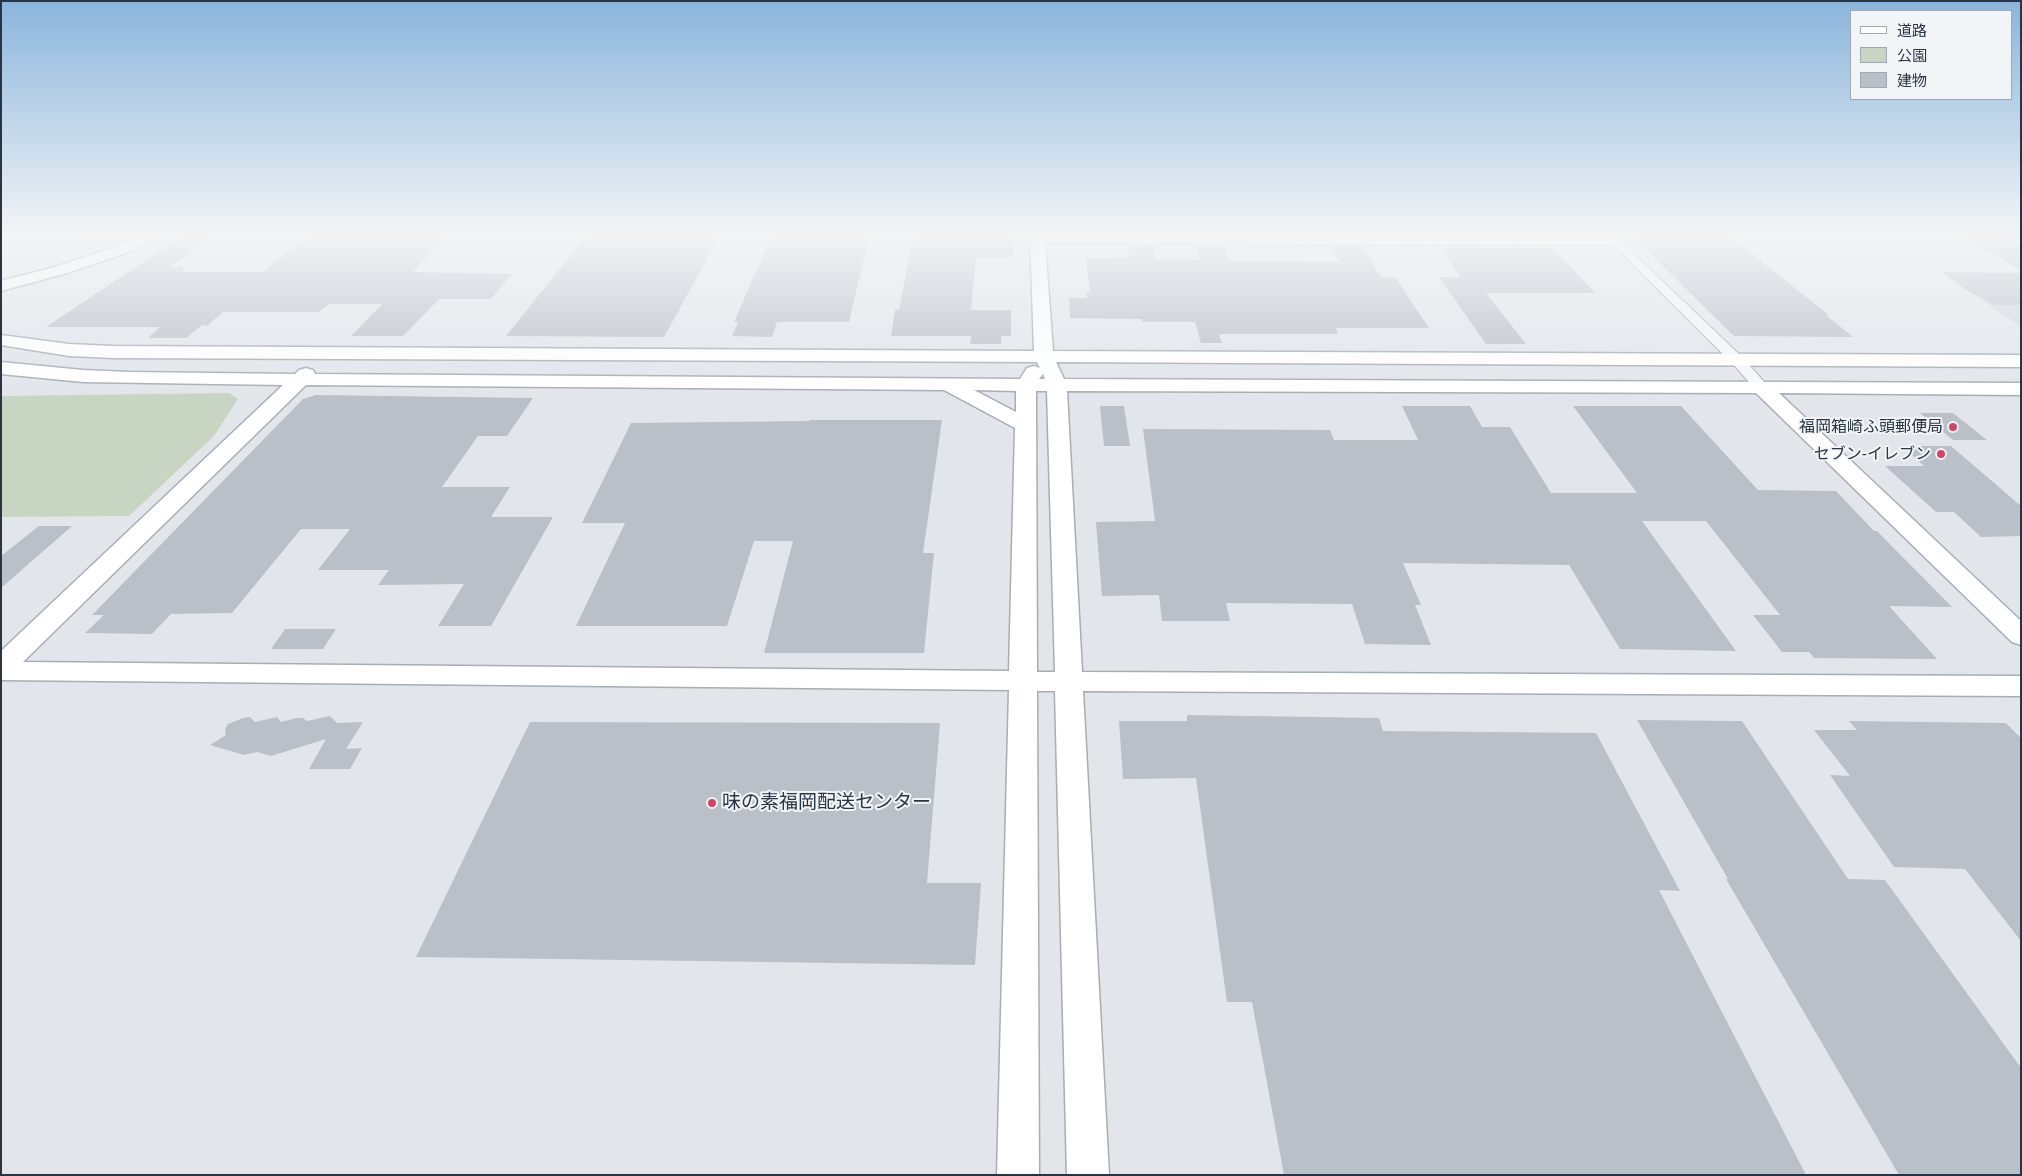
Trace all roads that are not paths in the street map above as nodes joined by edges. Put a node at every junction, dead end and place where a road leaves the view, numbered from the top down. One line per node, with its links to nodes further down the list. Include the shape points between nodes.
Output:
1 (1040, 287): 5 (street)
2 (1662, 287): 6 (street)
3 (1, 340): 4 (street, via 68,350 113,352)
4 (327, 353): 5 (street); 9 (street)
5 (1044, 356): 6 (street); 11 (street); 12 (street)
6 (1737, 360): 7 (street); 13 (street)
7 (2021, 361)
8 (1, 368): 9 (street, via 93,377)
9 (300, 380): 10 (street); 17 (street)
10 (947, 384): 12 (street); 15 (street)
11 (1057, 384): 12 (street); 13 (street); 20 (street)
12 (1026, 385): 15 (street)
13 (1762, 388): 14 (street); 16 (street)
14 (2021, 389)
15 (1025, 425): 19 (street)
16 (2021, 636)
17 (1, 666)
18 (1, 671): 19 (street)
19 (1023, 681): 20 (street); 22 (street)
20 (1070, 681): 21 (street); 23 (street)
21 (2021, 686)
22 (1018, 1175)
23 (1088, 1175)

